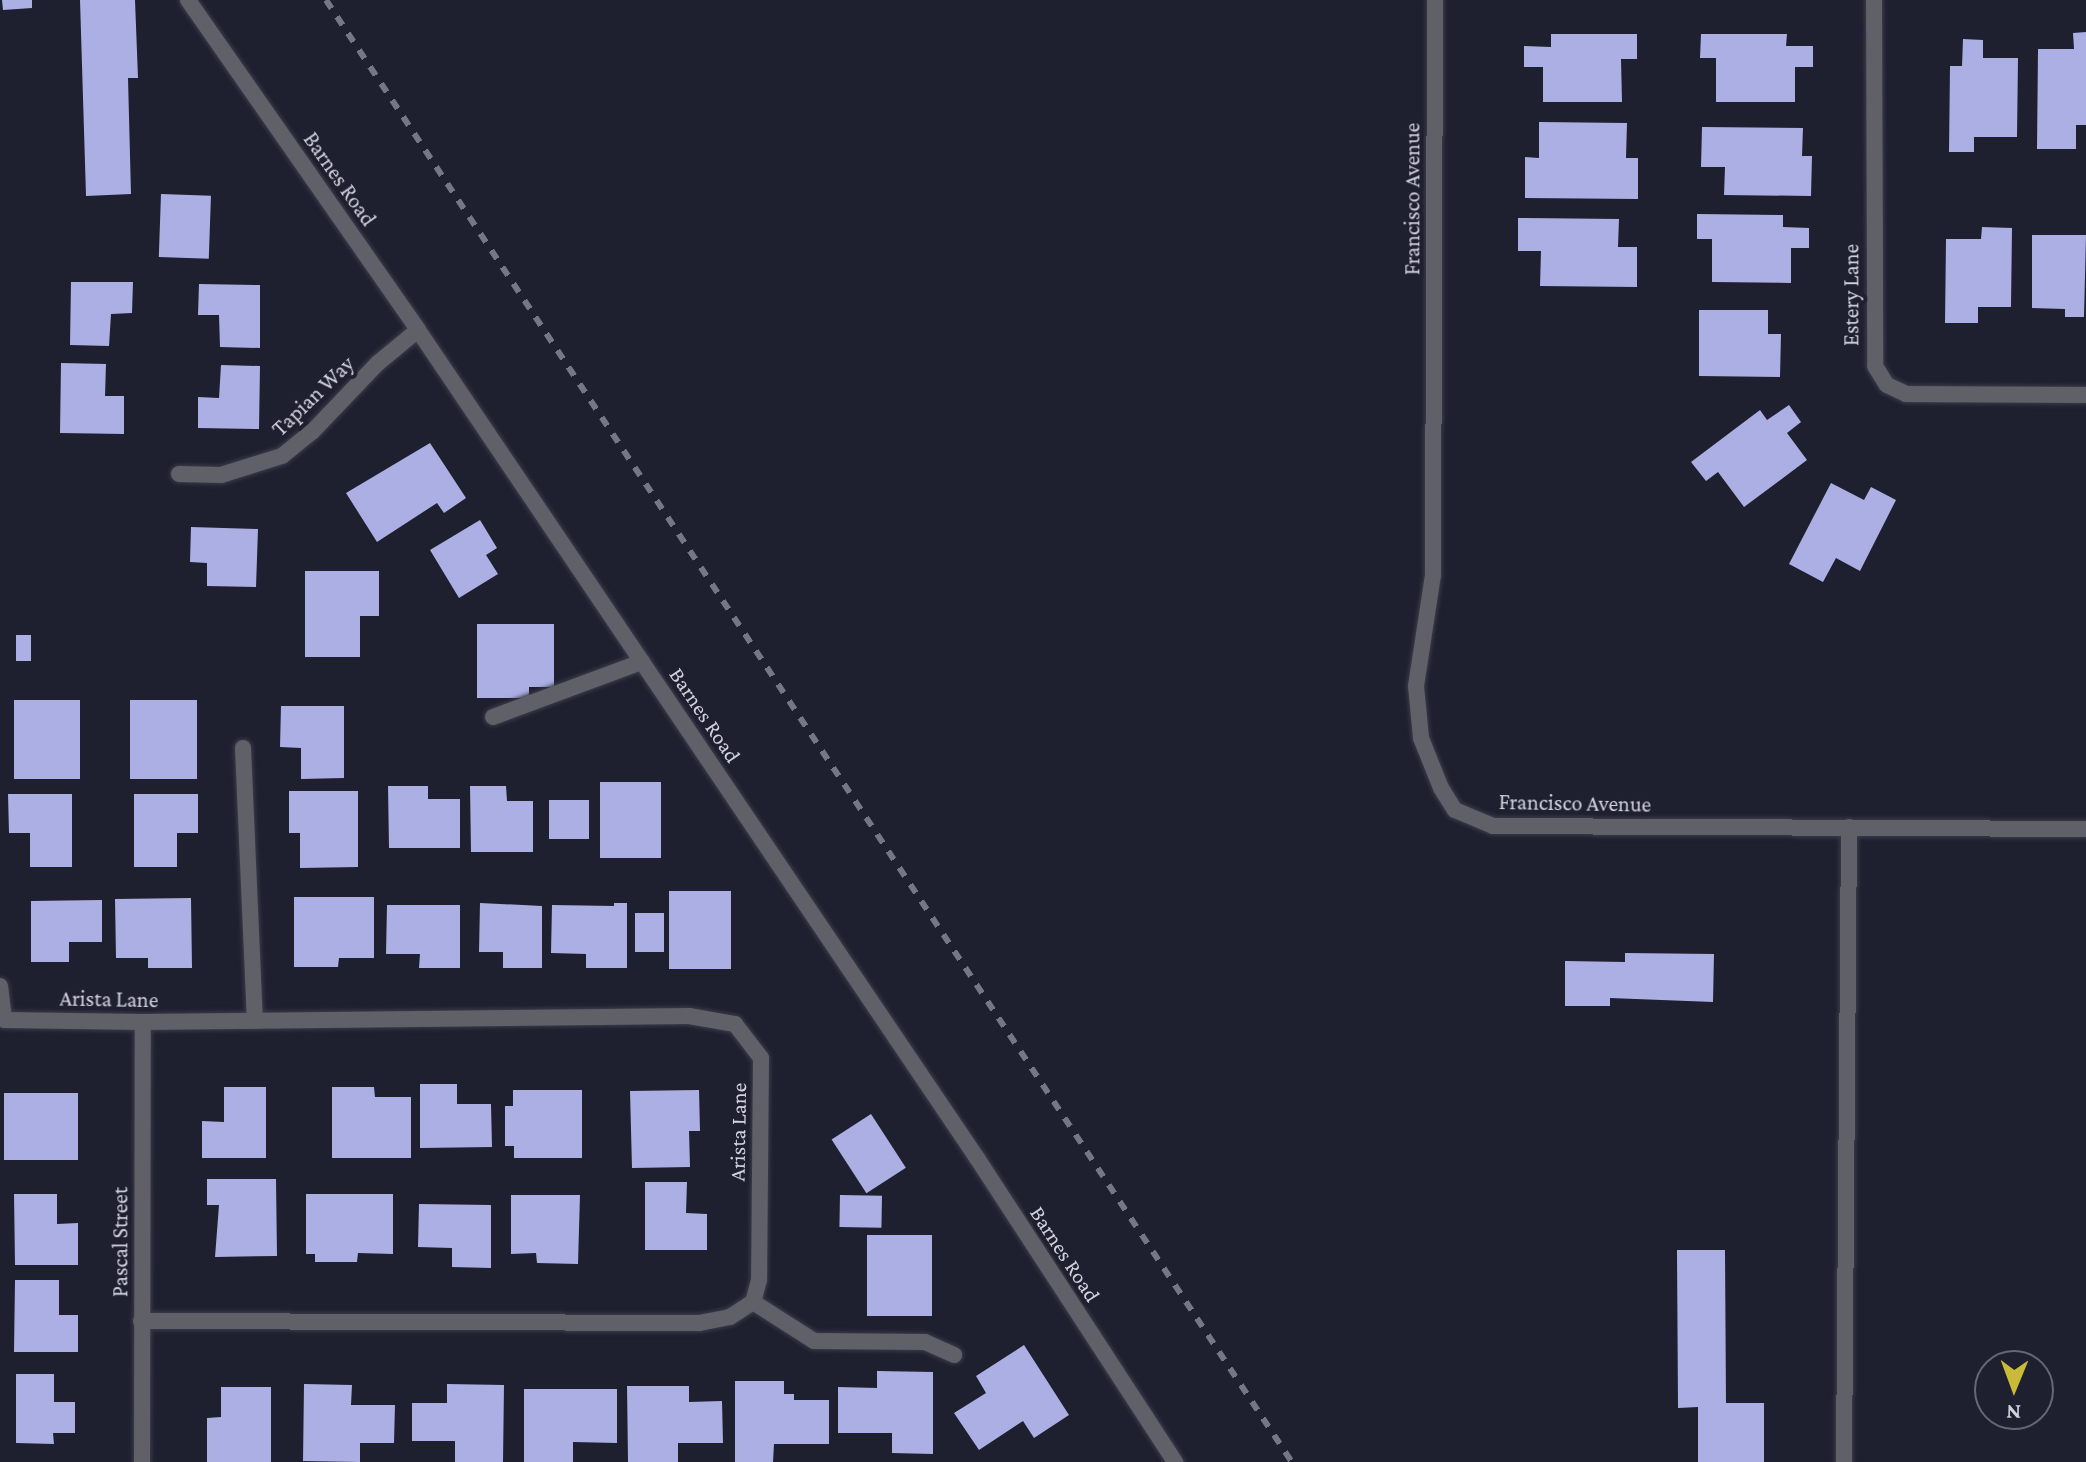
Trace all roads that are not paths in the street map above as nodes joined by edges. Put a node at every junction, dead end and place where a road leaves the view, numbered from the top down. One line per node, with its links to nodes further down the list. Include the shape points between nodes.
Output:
1 (188, 0): 4 (street, Barnes Road)
2 (1435, 0): 10 (street, Francisco Avenue, via 1433,575 1416,686 1421,738 1441,788 1455,810 1493,826)
3 (1874, 0): 5 (street, Estery Lane, via 1875,366 1887,385 1906,394)
4 (418, 330): 6 (street, Tapian Way, via 282,456 221,475); 7 (street, Barnes Road)
5 (2086, 395)
6 (179, 474)
7 (642, 662): 8 (street); 19 (street, Barnes Road)
8 (493, 717)
9 (243, 748): 13 (street)
10 (1849, 827): 11 (street, Francisco Avenue); 20 (street)
11 (2086, 829)
12 (0, 986): 14 (street, Arista Lane, via 4,1020)
13 (255, 1021): 14 (street, Arista Lane); 15 (street, Arista Lane, via 689,1016 735,1024 761,1058 759,1280)
14 (143, 1022): 16 (street, Pascal Street)
15 (753, 1302): 16 (street, via 730,1317 699,1323); 17 (street, via 814,1341 925,1342)
16 (141, 1321): 18 (street, Pascal Street)
17 (954, 1355)
18 (142, 1462)
19 (1175, 1462)
20 (1844, 1462)

